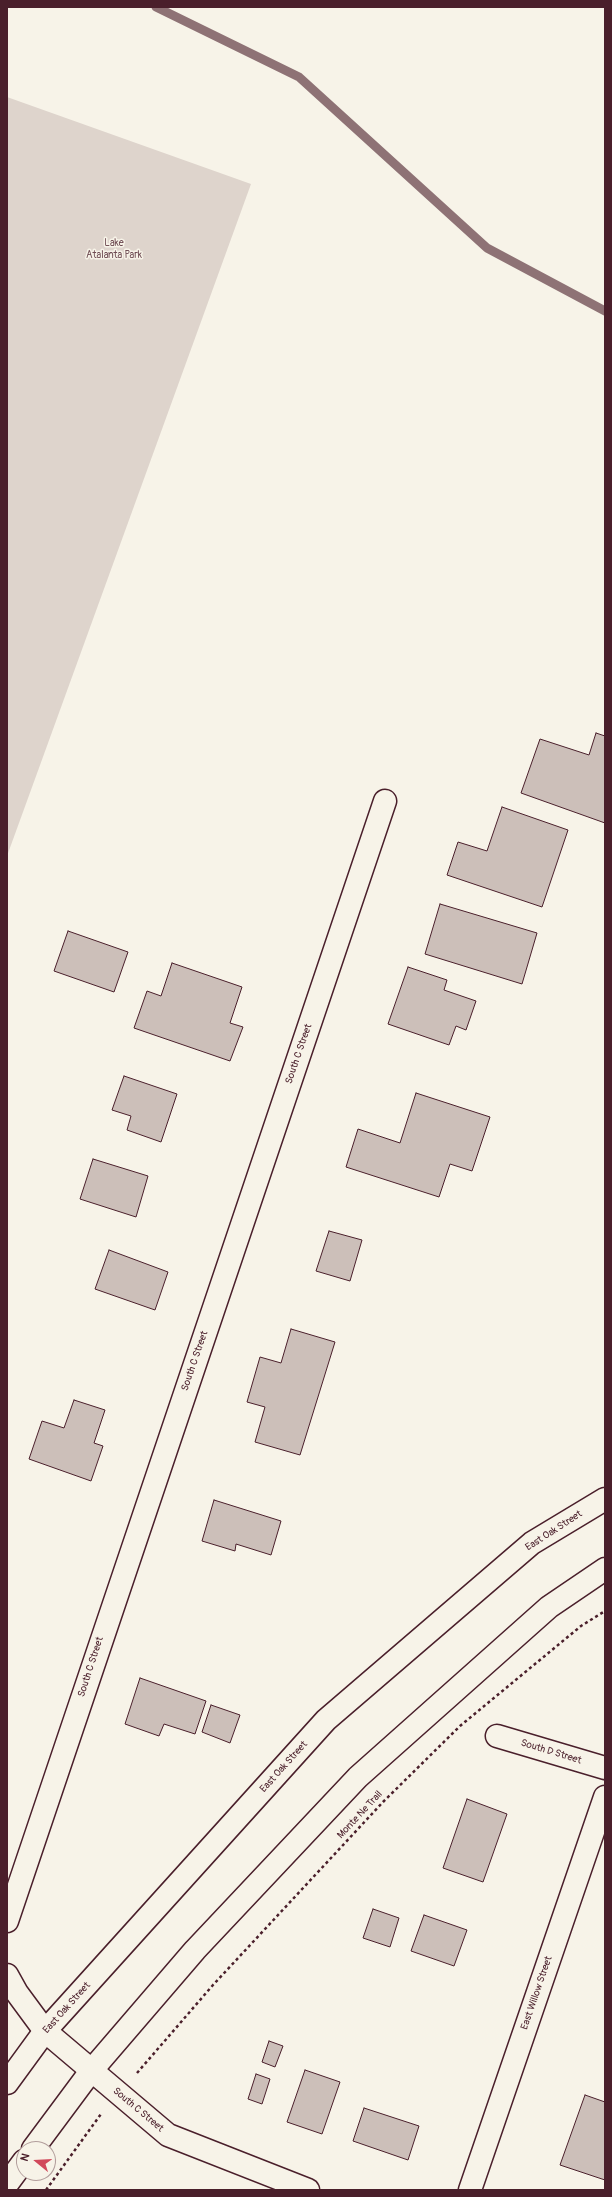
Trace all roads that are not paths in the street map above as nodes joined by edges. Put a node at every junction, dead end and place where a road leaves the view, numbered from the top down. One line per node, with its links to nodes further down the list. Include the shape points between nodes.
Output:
1 (385, 800): 7 (street, South C Street)
2 (605, 1499): 9 (street, East Oak Street, via 532,1543 326,1720)
3 (605, 1569): 10 (street, via 549,1607 358,1777 195,1950)
4 (497, 1736): 5 (street, South D Street)
5 (605, 1768)
6 (605, 1797): 16 (street, East Willow Street)
7 (7, 1921)
8 (7, 1975): 9 (street, South C Street, via 17,1993)
9 (46, 2031): 10 (street, South C Street); 11 (street, East Oak Street)
10 (91, 2071): 12 (street); 15 (street, South C Street, via 168,2135)
11 (7, 2083)
12 (39, 2141)
13 (16, 2172): 14 (street)
14 (7, 2184)
15 (308, 2190)
16 (470, 2190)

